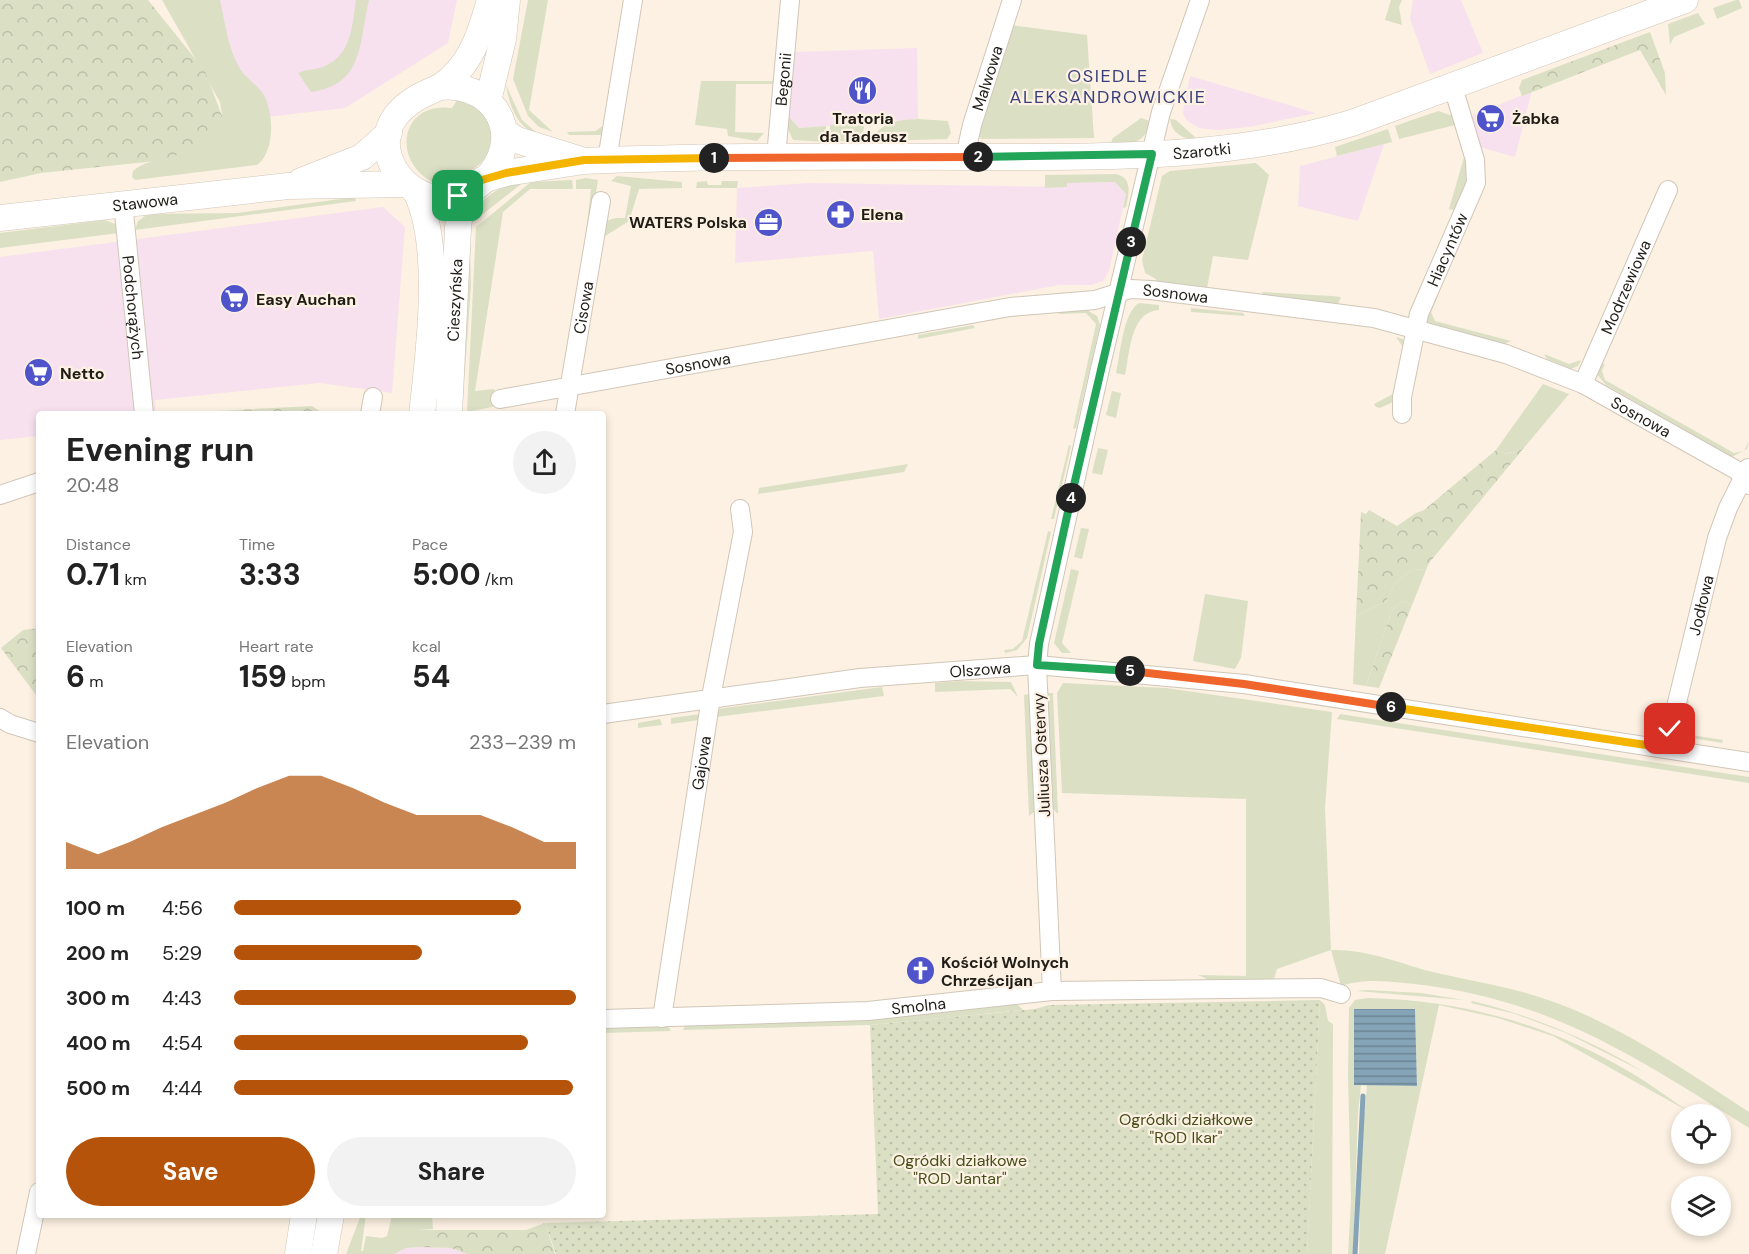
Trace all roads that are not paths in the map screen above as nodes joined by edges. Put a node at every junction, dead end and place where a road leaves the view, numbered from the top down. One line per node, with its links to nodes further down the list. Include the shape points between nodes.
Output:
1 (490, 0): 8 (street, via 481,33 467,62 456,77)
2 (507, 0): 10 (street, via 503,39)
3 (633, 0): 16 (street)
4 (790, 0): 14 (street, Begonii)
5 (1012, 0): 15 (street, Malwowa)
6 (1200, 0): 13 (street, Juliusza Osterwy, via 1161,112)
7 (1685, 0): 9 (street, Szarotki)
8 (440, 87): 10 (street, via 469,89); 11 (street, via 406,105 394,118)
9 (1452, 87): 13 (street, Szarotki, via 1306,137 1257,146); 25 (street, Hiacyntów, via 1473,152 1476,183)
10 (488, 101): 12 (street, via 501,116)
11 (389, 133): 18 (street, Stawowa, via 362,157); 19 (street, via 390,161)
12 (506, 133): 16 (street, Szarotki, via 517,140); 17 (street, via 499,159)
13 (1152, 154): 15 (street, Szarotki); 24 (street, Juliusza Osterwy)
14 (776, 157): 15 (street, Szarotki); 16 (street, Szarotki)
15 (965, 157)
16 (596, 160): 17 (street, Szarotki, via 506,173)
17 (476, 185): 19 (street, via 443,198); 31 (street, Cieszyńska, via 460,211)
18 (288, 186): 19 (street, Stawowa); 22 (street, Stawowa)
19 (410, 188): 30 (street, Cieszyńska, via 425,210 431,259)
20 (1668, 190): 26 (street, Modrzewiowa)
21 (601, 201): 27 (street, Cisowa)
22 (123, 202): 23 (street, Stawowa); 29 (street, Podchorążych)
23 (0, 218)
24 (1120, 291): 25 (street, Sosnowa, via 1151,290 1336,312); 27 (street, Sosnowa, via 1095,300 1010,307); 38 (street, Juliusza Osterwy)
25 (1414, 327): 26 (street, Sosnowa, via 1506,354); 33 (street, Hiacyntów)
26 (1583, 384): 34 (street, Sosnowa)
27 (569, 388): 28 (street, Sosnowa); 32 (street, Cisowa)
28 (500, 399)
29 (144, 411)
30 (422, 411)
31 (448, 411)
32 (565, 411)
33 (1402, 414)
34 (1747, 476): 43 (street, Jodłowa, via 1728,508 1717,538)
35 (36, 483): 36 (street)
36 (0, 495)
37 (740, 509): 39 (street, Gajowa, via 743,532)
38 (1037, 665): 39 (street, Olszowa, via 871,677); 43 (street, Olszowa, via 1244,684); 45 (street, Juliusza Osterwy)
39 (711, 697): 40 (street, Olszowa); 47 (street, Gajowa)
40 (606, 714)
41 (0, 718): 42 (street)
42 (36, 732)
43 (1666, 748): 44 (street, Olszowa)
44 (1749, 762)
45 (1052, 991): 46 (street, Smolna, via 1321,988); 47 (street, Smolna, via 868,1011)
46 (1341, 994)
47 (662, 1018): 48 (street, Smolna)
48 (606, 1019)
49 (36, 1206): 52 (street)
50 (304, 1218): 53 (street)
51 (330, 1218): 54 (street)
52 (26, 1254)
53 (298, 1254)
54 (324, 1254)

